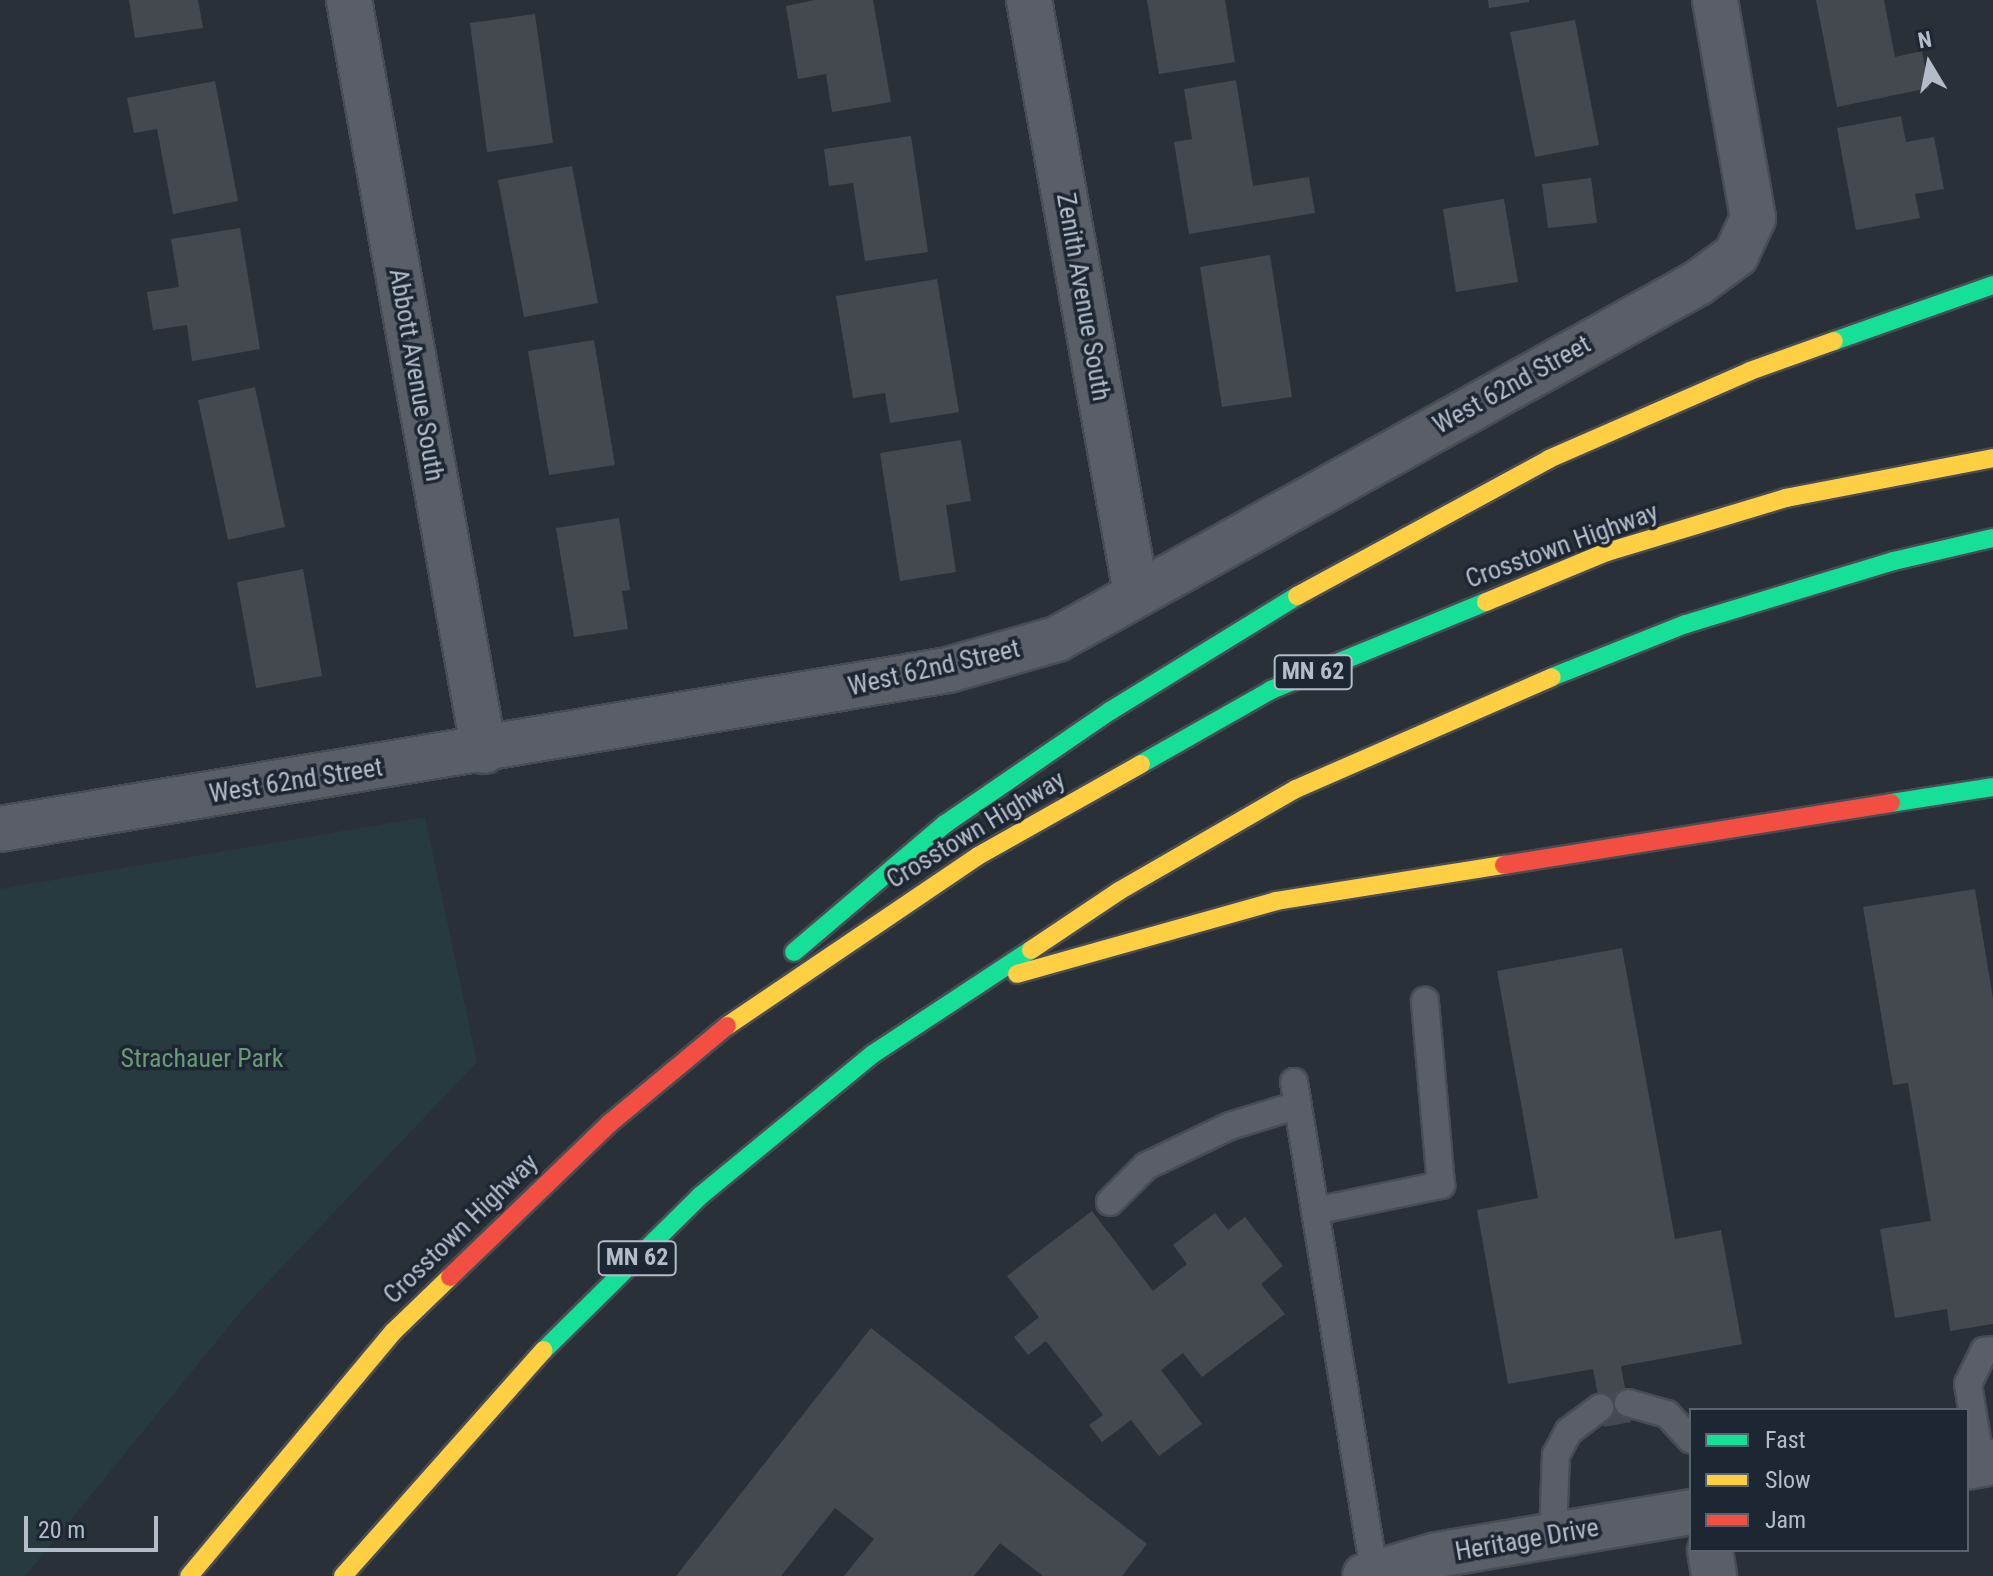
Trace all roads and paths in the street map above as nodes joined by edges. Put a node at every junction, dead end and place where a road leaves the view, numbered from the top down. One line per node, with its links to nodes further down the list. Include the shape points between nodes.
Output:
1 (349, 0): 8 (street, Abbott Avenue South)
2 (1029, 0): 7 (street, Zenith Avenue South)
3 (1715, 0): 7 (street, West 62nd Street, via 1753,218 1736,255 1698,283)
4 (1993, 285): 13 (highway, via 1750,371 1564,452 1318,583 1110,711 945,824 824,922)
5 (1993, 458): 13 (highway, Crosstown Highway / MN 62, via 1786,498 1607,552 1271,690 978,856)
6 (1993, 538): 11 (highway, MN 62, via 1894,561 1686,624 1447,719 1296,789 1119,891)
7 (1136, 593): 8 (street, West 62nd Street, via 1057,639 948,670)
8 (484, 751): 10 (street, West 62nd Street)
9 (1993, 787): 11 (highway, via 1276,901)
10 (0, 829)
11 (972, 987): 26 (highway, MN 62, via 873,1054 700,1196 512,1382)
12 (1425, 1001): 15 (lane, via 1441,1185)
13 (702, 1043): 25 (highway, Crosstown Highway / MN 62, via 598,1134 393,1332)
14 (1110, 1202): 15 (lane, via 1146,1166 1296,1093)
15 (1315, 1211): 24 (lane)
16 (1993, 1350): 20 (lane, via 1984,1351 1968,1384)
17 (1628, 1403): 19 (lane, via 1667,1414)
18 (1600, 1408): 22 (lane, via 1569,1431 1556,1455)
19 (1689, 1438)
20 (1980, 1464)
21 (1689, 1512): 22 (street, Heritage Drive)
22 (1553, 1535): 24 (street, Heritage Drive, via 1437,1555)
23 (1710, 1552): 27 (street)
24 (1370, 1574)
25 (189, 1576)
26 (343, 1576)
27 (1714, 1576)

